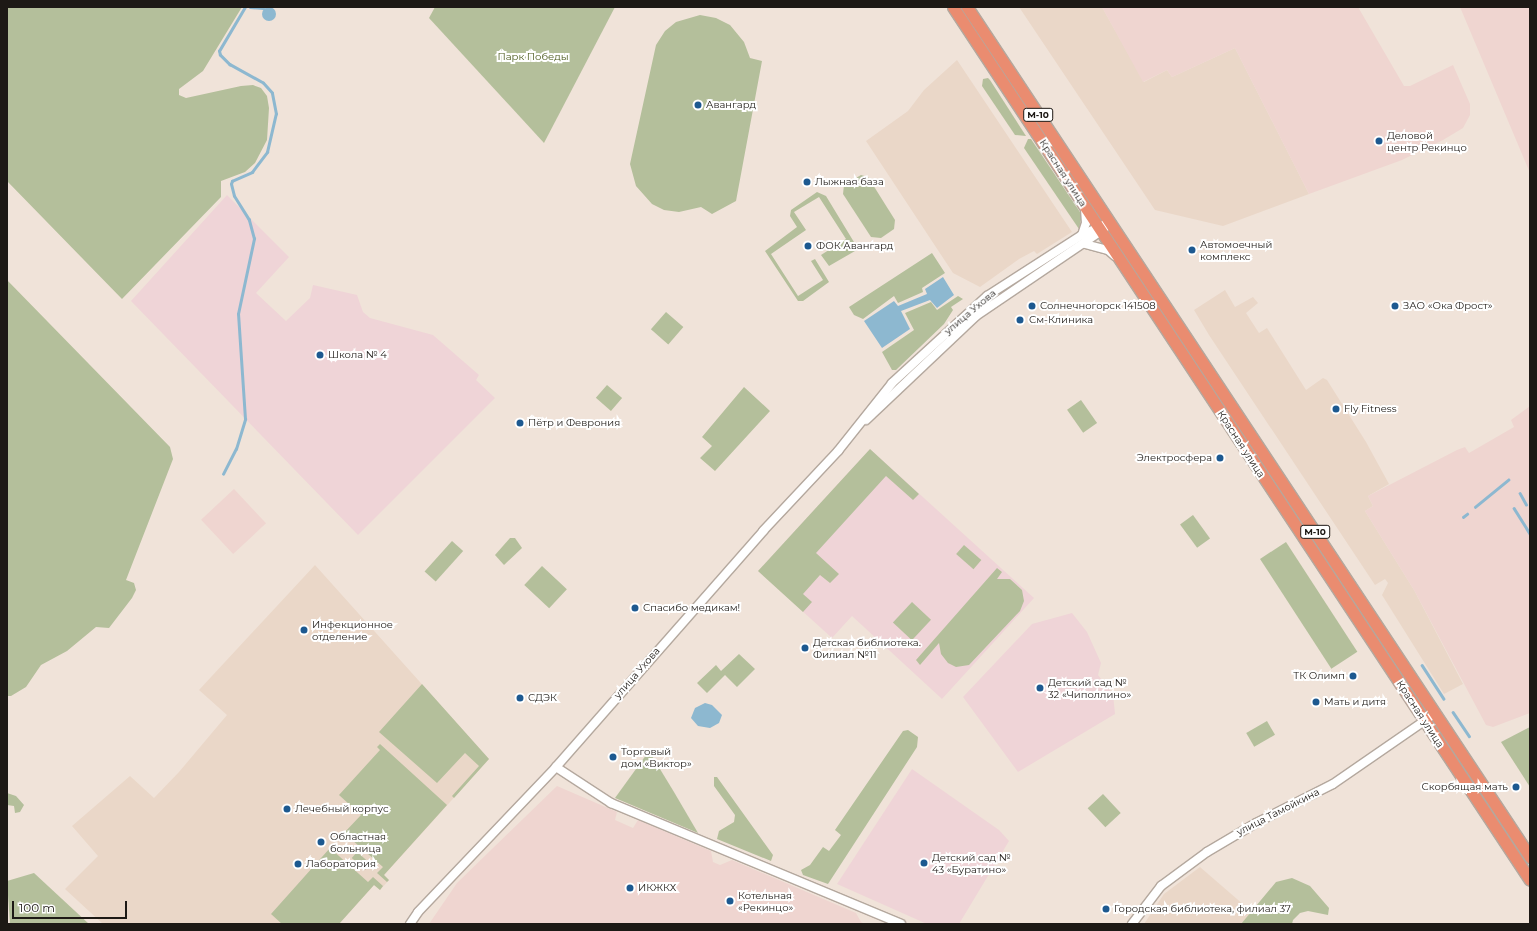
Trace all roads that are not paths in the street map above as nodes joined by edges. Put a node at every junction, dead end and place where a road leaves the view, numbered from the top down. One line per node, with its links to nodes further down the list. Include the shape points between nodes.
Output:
1 (953, 7): 3 (highway, Красная улица / М-10)
2 (967, 7): 4 (highway, Красная улица / М-10)
3 (1085, 207): 5 (highway, Красная улица / М-10); 6 (street, via 1086,223)
4 (1110, 222): 5 (street); 10 (highway, Красная улица / М-10)
5 (1099, 230): 6 (street, улица Ухова); 7 (street, улица Ухова); 8 (highway, Красная улица / М-10)
6 (1082, 235): 9 (street, улица Ухова, via 998,289 965,314 892,383)
7 (1085, 244): 8 (street, via 1108,250); 9 (street, улица Ухова, via 976,316)
8 (1120, 260): 11 (highway, Красная улица / М-10)
9 (864, 421): 12 (street, улица Ухова, via 763,531)
10 (1436, 713): 11 (street, улица Тамойкина); 13 (highway, Красная улица / М-10)
11 (1424, 720): 14 (highway, Красная улица / М-10); 17 (street, улица Тамойкина, via 1333,784 1256,823 1202,856 1161,886)
12 (556, 767): 15 (street, улица Ухова, via 418,912); 16 (street, via 612,803)
13 (1530, 857)
14 (1530, 880)
15 (410, 924)
16 (901, 924)
17 (1132, 924)

